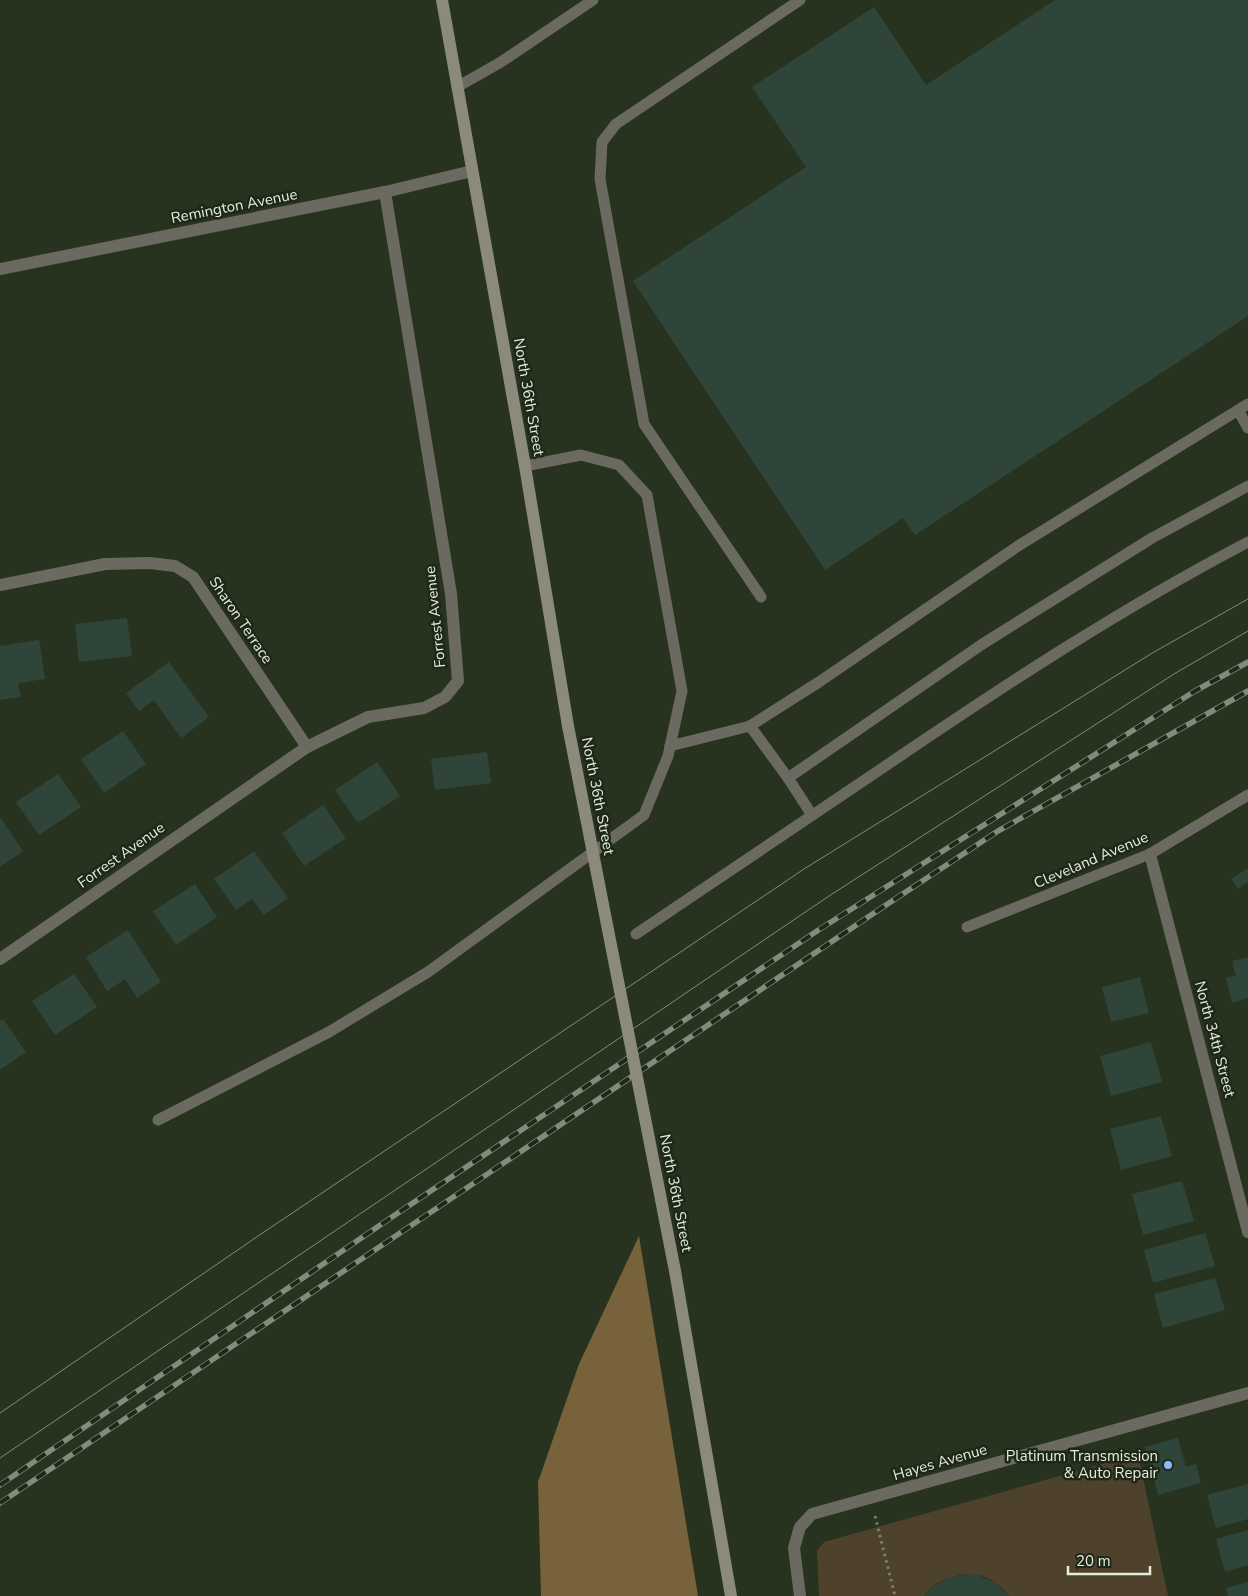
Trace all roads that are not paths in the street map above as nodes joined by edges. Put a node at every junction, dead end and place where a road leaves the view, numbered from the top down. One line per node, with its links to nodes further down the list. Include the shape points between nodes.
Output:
1 (442, 0): 4 (street, North 36th Street)
2 (593, 0): 4 (lane, via 502,62)
3 (800, 0): 14 (lane, via 616,124 602,142 600,179 644,424)
4 (457, 87): 5 (street, North 36th Street)
5 (472, 171): 6 (street, Remington Avenue); 10 (street, North 36th Street)
6 (385, 192): 7 (street, Remington Avenue); 17 (street, Forrest Avenue, via 451,594 458,681 446,697 424,708 368,717)
7 (0, 269)
8 (1243, 407): 9 (lane); 15 (lane, via 1018,546)
9 (1248, 428)
10 (525, 466): 16 (lane, via 581,454 619,466 647,495 682,691); 28 (street, North 36th Street, bridge, via 568,726 675,1272)
11 (1248, 486): 18 (lane, via 1152,538 1028,615)
12 (1248, 542): 20 (lane, via 1122,612 1012,681)
13 (0, 586): 17 (street, Sharon Terrace, via 105,564 175,566 193,577)
14 (761, 597)
15 (750, 726): 16 (lane); 18 (lane)
16 (670, 746): 25 (lane, via 644,815 559,878 428,972 346,1022)
17 (307, 747): 24 (street, Forrest Avenue)
18 (788, 778): 20 (lane)
19 (1248, 795): 21 (lane, Cleveland Avenue)
20 (812, 815): 23 (lane)
21 (1150, 854): 22 (lane, Cleveland Avenue); 26 (street, North 34th Street)
22 (967, 927)
23 (636, 934)
24 (0, 959)
25 (158, 1120)
26 (1248, 1232)
27 (1248, 1393): 29 (street, Hayes Avenue, via 812,1514 800,1527 794,1548)
28 (731, 1596)
29 (800, 1596)

